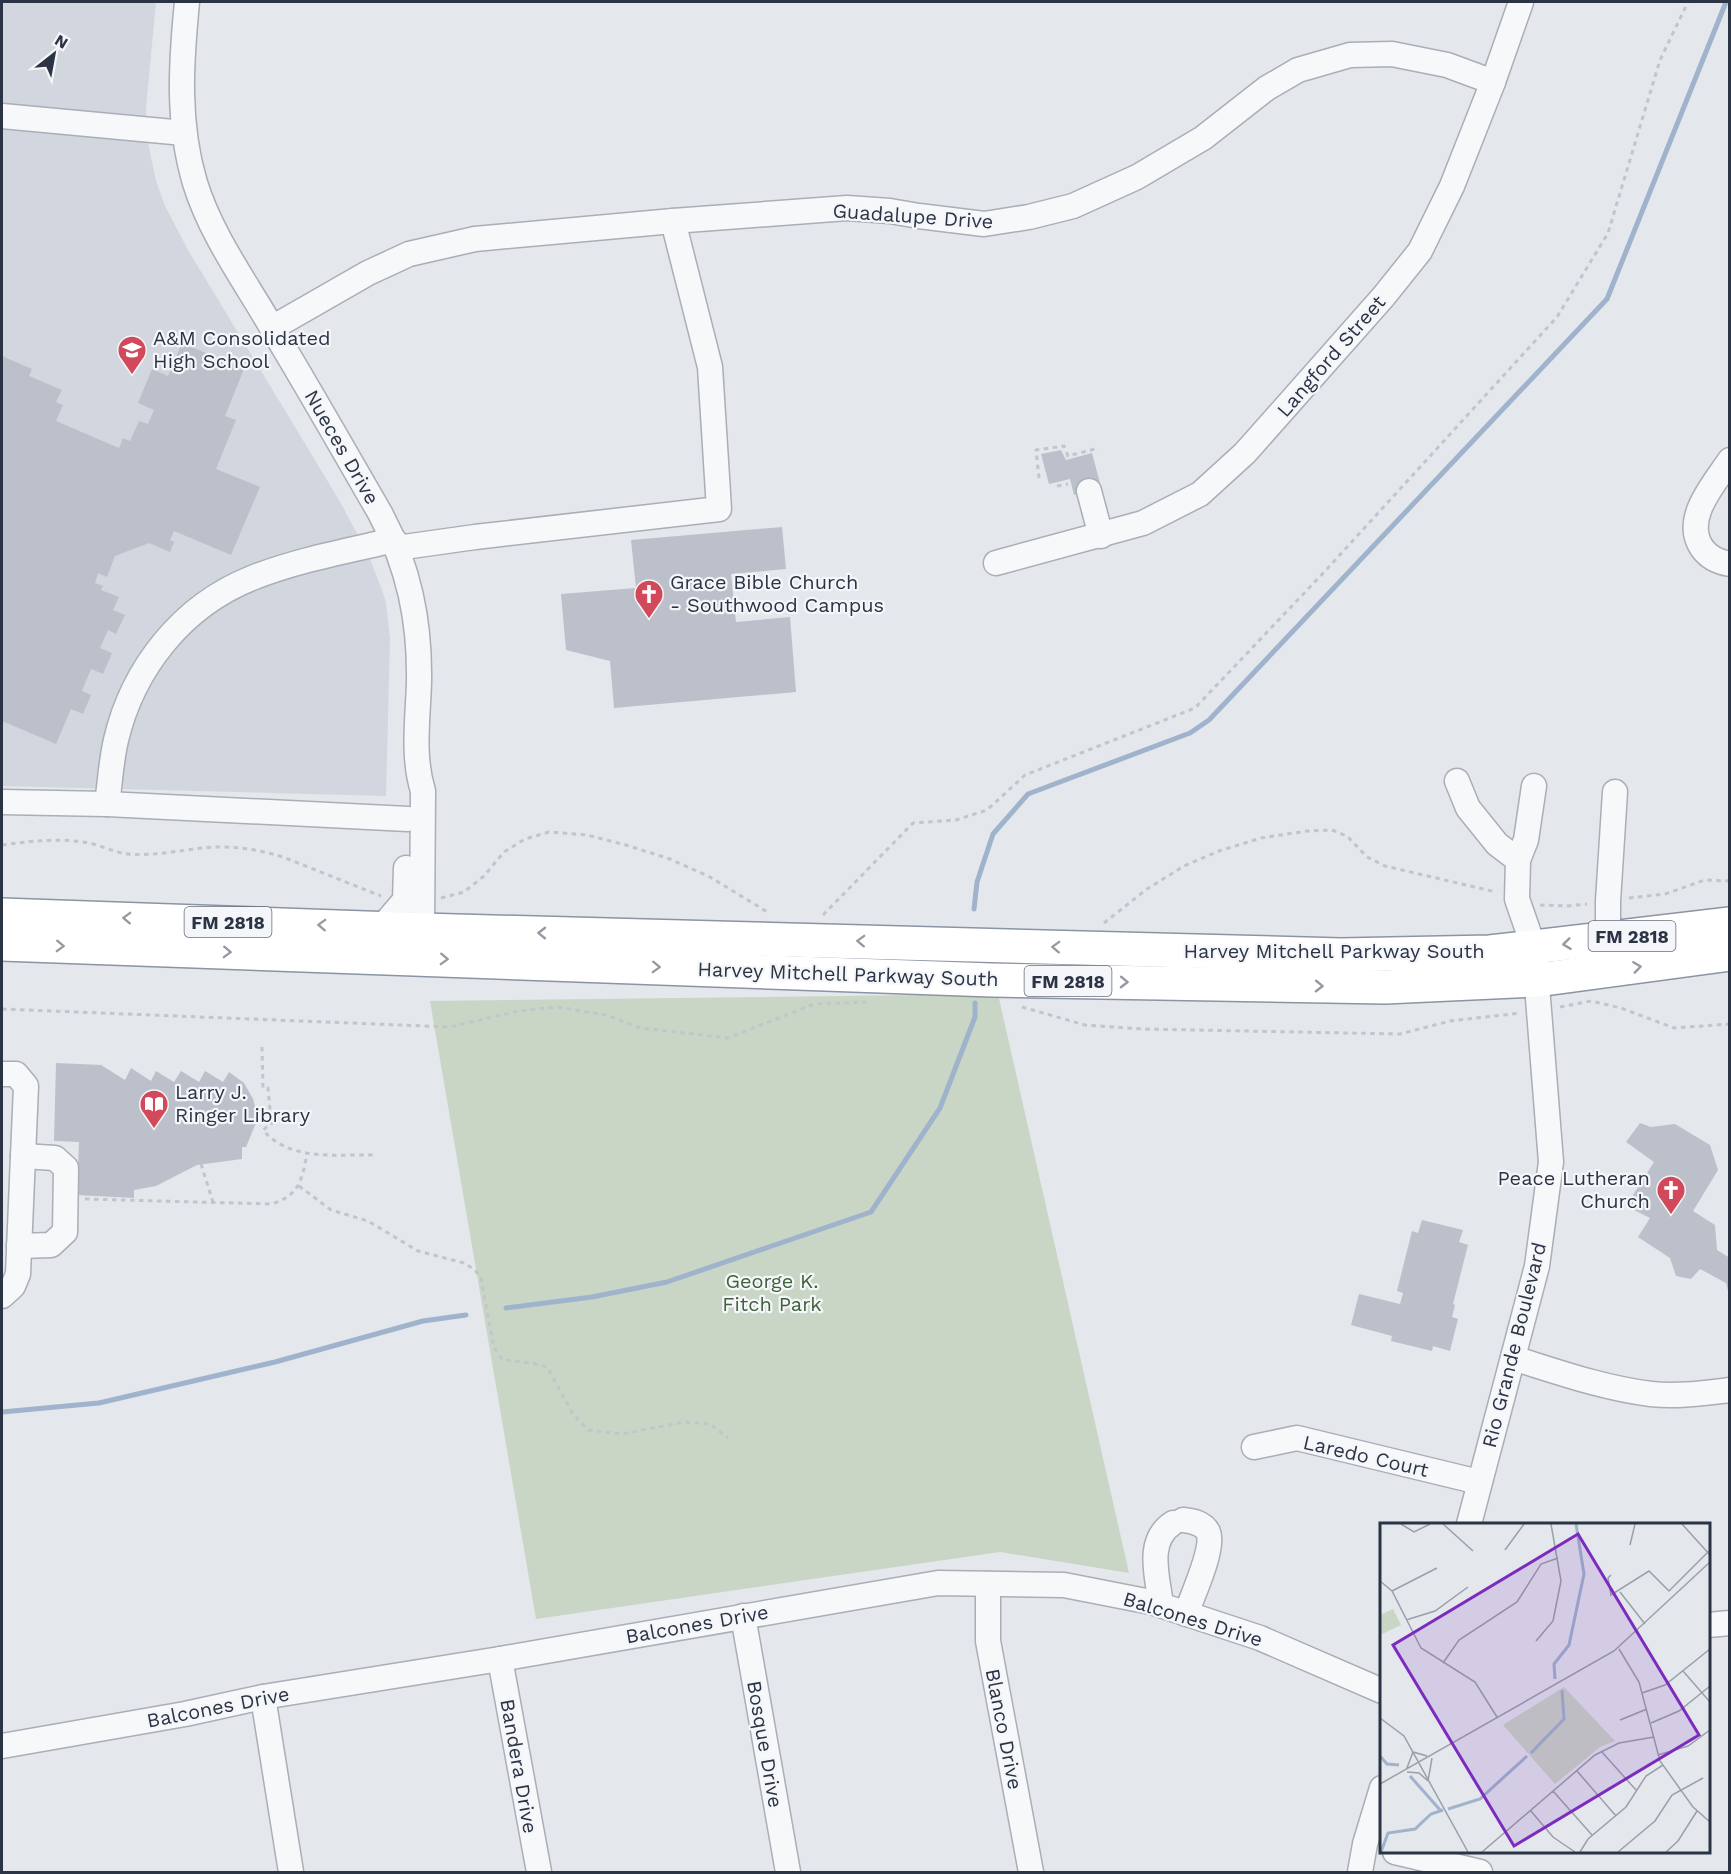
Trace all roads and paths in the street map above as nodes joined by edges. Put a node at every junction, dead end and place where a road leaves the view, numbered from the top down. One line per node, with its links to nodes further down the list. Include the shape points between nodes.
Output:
1 (187, 2): 6 (street, Nueces Drive)
2 (1521, 2): 4 (street, Langford Street)
3 (1688, 2): 33 (path, via 1660,60 1608,233 1557,317 1327,569 1195,708 1025,775 987,810 956,820 913,823 819,919)
4 (1493, 82): 7 (street, Guadalupe Drive, via 1447,65 1392,54 1350,56 1298,70 1267,88 1203,138 1137,177 1073,206 1029,217 984,224 847,208); 14 (street, Langford Street, via 1452,186 1420,251 1384,296 1245,453 1200,494 1143,523)
5 (2, 116): 6 (street)
6 (184, 133): 8 (street, Nueces Drive, via 208,217)
7 (673, 221): 8 (street, Guadalupe Drive, via 475,239 409,254); 15 (street, via 710,367 719,508)
8 (272, 328): 15 (street, Nueces Drive, via 381,513)
9 (1096, 453): 11 (path, via 1095,449 1068,456 1064,446 1036,450)
10 (1730, 460): 17 (street, via 1700,507 1695,522 1696,539 1704,551 1717,562)
11 (1039, 478)
12 (1057, 486): 13 (path)
13 (1079, 487): 14 (street)
14 (1101, 536): 16 (street, Langford Street)
15 (395, 544): 18 (street, Nueces Drive, via 411,590 418,633); 23 (street, via 252,578 217,596 186,619 152,658 128,700 114,746)
16 (996, 563)
17 (1730, 564)
18 (417, 772): 24 (street, Nueces Drive, via 409,790); 30 (street, Nueces Drive, via 423,791)
19 (1457, 781): 26 (street, via 1468,808 1497,844)
20 (1534, 786): 26 (street, via 1526,840)
21 (1614, 792): 29 (street)
22 (2, 802): 23 (street)
23 (107, 804): 24 (street)
24 (408, 819): 30 (street, Nueces Drive)
25 (2, 845): 30 (path, via 50,839 94,844 127,854 234,847 268,853)
26 (1518, 860): 28 (street)
27 (1730, 881): 29 (path, via 1706,880 1665,894)
28 (1517, 899): 29 (path, via 1548,906); 34 (path, via 1385,866 1367,857 1347,836 1332,830 1307,831 1262,838 1184,866); 39 (street, Rio Grande Boulevard)
29 (1608, 901): 36 (street)
30 (416, 911): 31 (path, via 464,892 504,852 525,839 549,832 587,835 670,859 711,877); 37 (highway, via 411,942); 39 (highway, Harvey Mitchell Parkway South / FM 2818, one-way to 30, via 1341,955)
31 (771, 914)
32 (2, 915): 37 (highway, Harvey Mitchell Parkway South / FM 2818, one-way to 32)
33 (831, 919)
34 (1102, 924)
35 (1730, 924): 36 (highway, Harvey Mitchell Parkway South / FM 2818)
36 (1608, 939): 39 (highway, Harvey Mitchell Parkway South / FM 2818, one-way to 39)
37 (383, 942): 38 (highway, Harvey Mitchell Parkway South / FM 2818, one-way to 37); 41 (highway, Harvey Mitchell Parkway South / FM 2818, one-way to 41, via 1004,980 1385,987)
38 (2, 944)
39 (1534, 948): 41 (street, Rio Grande Boulevard)
40 (1730, 954): 41 (highway, Harvey Mitchell Parkway South / FM 2818, one-way to 40)
41 (1538, 995): 43 (path, via 1493,1018 1450,1021 1401,1034 1085,1025); 45 (path, via 1621,1008 1674,1028); 57 (street, Rio Grande Boulevard, via 1551,1162 1537,1266)
42 (870, 1002): 44 (path, via 814,1004 728,1038 640,1028 606,1015 557,1007 518,1011 450,1028)
43 (1021, 1007)
44 (2, 1009)
45 (1730, 1024)
46 (262, 1047): 48 (path, via 262,1088 268,1088 275,1121 263,1130 280,1145)
47 (2, 1074): 50 (street, via 16,1074 26,1086)
48 (307, 1154): 49 (path); 52 (path)
49 (376, 1155)
50 (23, 1156): 55 (street); 55 (street, via 56,1158 66,1168 65,1233 51,1245)
51 (201, 1164): 54 (path)
52 (299, 1186): 54 (path, via 271,1204); 59 (path, via 332,1209 368,1221 418,1251 464,1263 475,1270 481,1278 494,1348 503,1360 547,1367 573,1414 588,1430 621,1434 685,1422 710,1424)
53 (74, 1199): 54 (path)
54 (213, 1203)
55 (19, 1246): 56 (street, via 18,1274 13,1286)
56 (2, 1296)
57 (1512, 1358): 58 (street, via 1598,1384 1653,1394); 61 (street, Rio Grande Boulevard)
58 (1730, 1390)
59 (728, 1438)
60 (1254, 1447): 61 (street, Laredo Court, via 1297,1438)
61 (1479, 1482): 62 (street, Rio Grande Boulevard)
62 (1469, 1523)
63 (987, 1584): 64 (street, Balcones Drive, via 1064,1585); 66 (street, Balcones Drive, via 938,1583); 79 (street, Blanco Drive, via 988,1641)
64 (1161, 1605): 65 (street, Balcones Drive); 65 (street, via 1155,1548 1163,1532 1178,1522 1194,1521 1208,1533 1209,1546)
65 (1186, 1614): 70 (street, Balcones Drive, via 1260,1638)
66 (743, 1616): 69 (street, Balcones Drive); 78 (street, Bosque Drive)
67 (1730, 1623): 68 (street)
68 (1710, 1625)
69 (500, 1659): 71 (street, Balcones Drive); 77 (street, Bandera Drive)
70 (1380, 1690)
71 (262, 1697): 72 (street, Balcones Drive); 76 (street)
72 (2, 1746)
73 (1380, 1801): 74 (street)
74 (1373, 1846): 80 (street)
75 (1403, 1853): 81 (street)
76 (291, 1872)
77 (539, 1872)
78 (788, 1872)
79 (1032, 1872)
80 (1360, 1872)
81 (1480, 1872)

